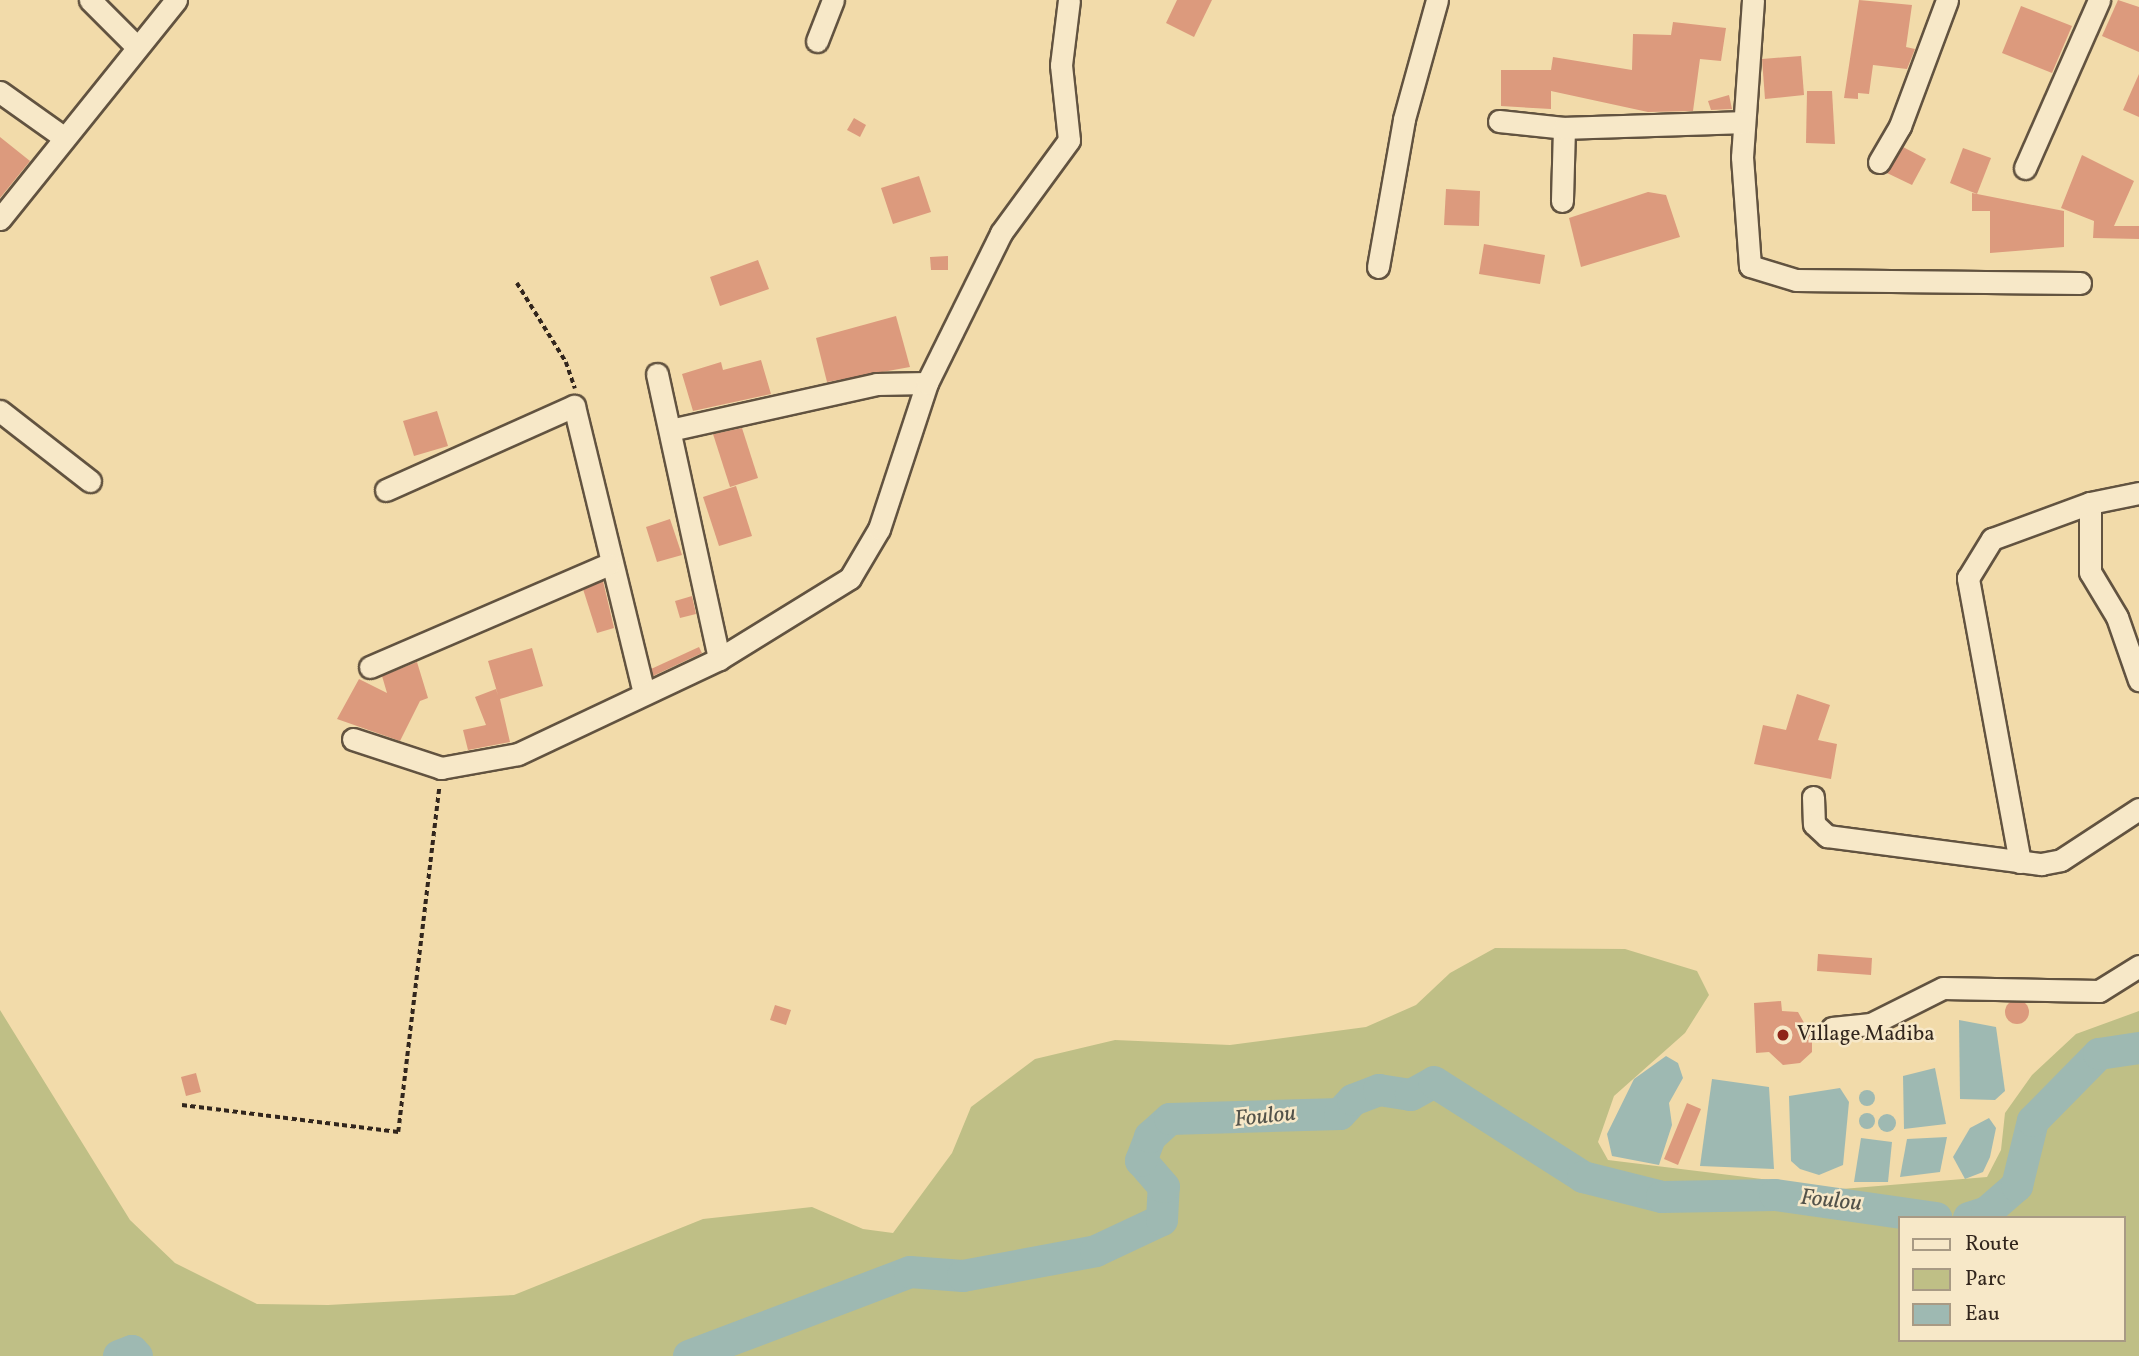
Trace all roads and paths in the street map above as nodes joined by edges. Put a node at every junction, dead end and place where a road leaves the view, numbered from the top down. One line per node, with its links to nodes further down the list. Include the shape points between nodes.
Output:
1 (90, 0): 10 (street)
2 (176, 0): 10 (street)
3 (833, 0): 9 (street)
4 (1069, 0): 24 (street, via 1061,65 1069,140 1001,233)
5 (1437, 0): 20 (street, via 1404,119)
6 (1753, 0): 13 (street)
7 (1947, 0): 16 (street, via 1900,126)
8 (2099, 0): 17 (street)
9 (817, 41)
10 (136, 46): 15 (street)
11 (0, 92): 15 (street)
12 (1499, 121): 14 (street)
13 (1744, 122): 14 (street); 22 (street, via 1747,258 1757,272 1796,280)
14 (1564, 128): 18 (street)
15 (62, 136): 19 (street)
16 (1879, 162)
17 (2025, 169)
18 (1562, 201)
19 (0, 219)
20 (1378, 267)
21 (517, 283): 25 (path, via 566,362)
22 (2080, 283)
23 (657, 374): 27 (street)
24 (927, 383): 27 (street, via 877,384); 33 (street, via 879,528 850,578)
25 (575, 407): 29 (street); 32 (street)
26 (0, 411): 28 (street)
27 (670, 430): 33 (street)
28 (90, 481)
29 (386, 490)
30 (2139, 493): 31 (street)
31 (2090, 503): 35 (street, via 2090,572 2117,617); 41 (street, via 1992,539 1968,578)
32 (609, 564): 34 (street); 36 (street)
33 (719, 659): 36 (street)
34 (370, 667)
35 (2139, 680)
36 (645, 694): 38 (street, via 518,754)
37 (353, 738): 38 (street)
38 (441, 768): 44 (path, via 398,1132)
39 (1813, 797): 41 (street, via 1814,824 1828,836)
40 (2139, 809): 41 (street, via 2060,860)
41 (2021, 862)
42 (2139, 966): 43 (street, via 2099,991 1943,988 1871,1024)
43 (1832, 1028)
44 (182, 1105)

